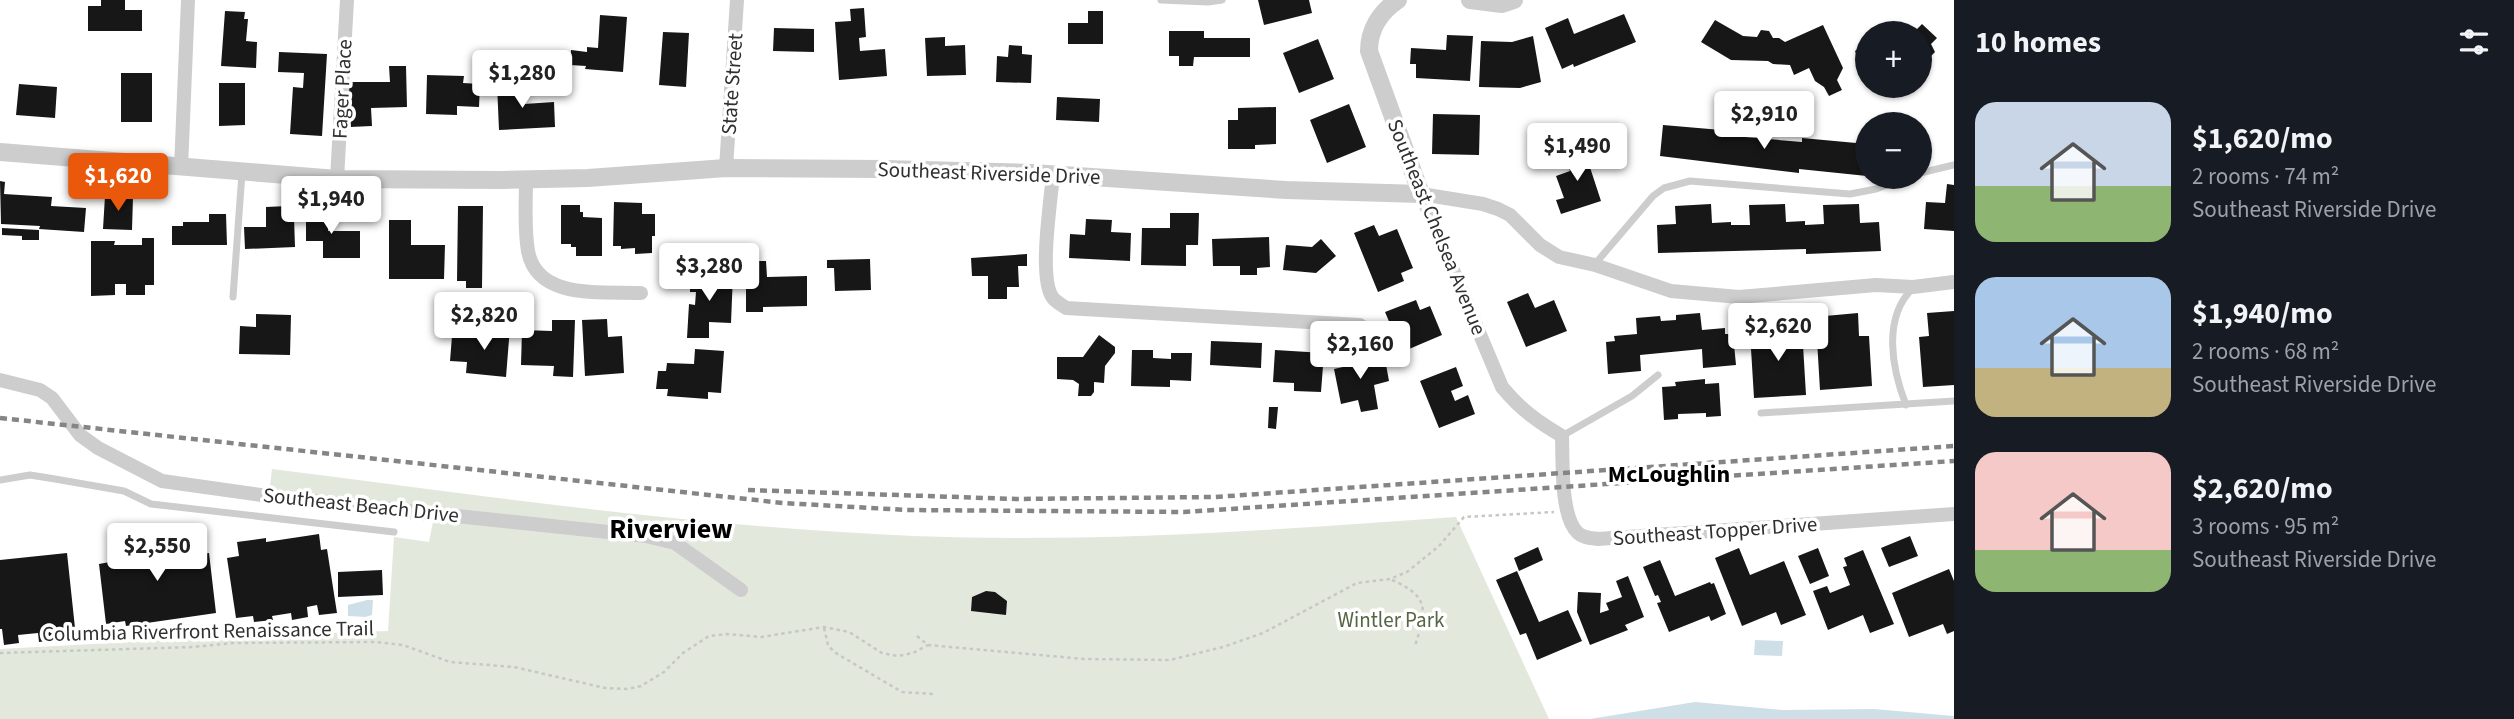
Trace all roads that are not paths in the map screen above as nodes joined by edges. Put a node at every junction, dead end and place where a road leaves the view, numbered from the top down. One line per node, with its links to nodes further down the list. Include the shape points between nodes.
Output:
1 (188, 0): 11 (street)
2 (347, 0): 16 (street, Fager Place)
3 (737, 0): 12 (street, State Street)
4 (1161, 0): 5 (lane)
5 (1222, 0)
6 (1398, 0): 19 (street, Southeast Chelsea Avenue, via 1377,21 1369,51)
7 (1470, 0): 8 (street, via 1502,4)
8 (1514, 0)
9 (0, 152): 11 (street, Southeast Riverside Drive)
10 (1954, 165): 13 (lane)
11 (181, 168): 14 (street, Southeast Riverside Drive)
12 (726, 168): 15 (street, Southeast Riverside Drive); 17 (street, Southeast Riverside Drive)
13 (1932, 170)
14 (242, 172): 16 (street, Southeast Riverside Drive); 24 (lane)
15 (1053, 174): 19 (street, Southeast Riverside Drive); 25 (street, via 1045,266 1053,299 1066,308)
16 (337, 178): 17 (street, Southeast Riverside Drive)
17 (526, 179): 23 (street, via 528,251 540,275 563,288)
18 (1876, 189): 20 (lane, via 1850,194 1676,183 1653,196)
19 (1422, 194): 20 (street, Southeast Riverside Drive, via 1498,209 1559,257); 31 (street, Southeast Chelsea Avenue, via 1502,387 1518,407)
20 (1595, 265): 22 (street, Southeast Riverside Drive, via 1671,291 1739,297 1876,285)
21 (1954, 282): 22 (street, Southeast Riverside Drive)
22 (1913, 287): 29 (lane, via 1900,307 1893,343 1896,379)
23 (641, 293)
24 (233, 297)
25 (1360, 326)
26 (1658, 375): 31 (lane, via 1632,396)
27 (0, 380): 35 (street, Southeast Beach Drive, via 40,390 52,398 80,435 162,481 646,536 675,543)
28 (1954, 401): 29 (lane)
29 (1906, 405): 30 (lane)
30 (1760, 413)
31 (1562, 436): 33 (street, Southeast Topper Drive, via 1567,518 1586,538)
32 (0, 481): 34 (lane, via 30,475 124,491 150,504)
33 (1954, 514)
34 (394, 532)
35 (741, 590)

